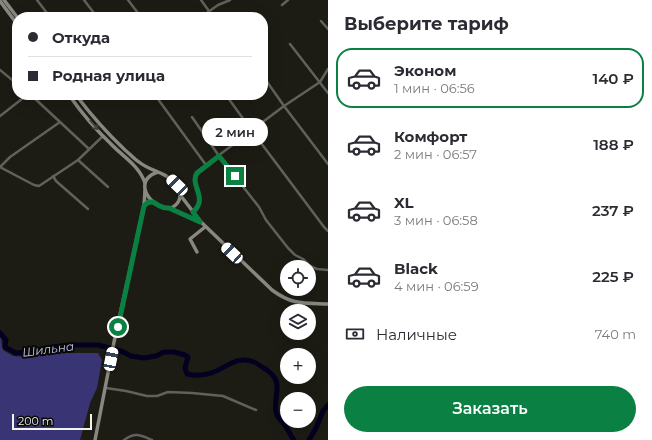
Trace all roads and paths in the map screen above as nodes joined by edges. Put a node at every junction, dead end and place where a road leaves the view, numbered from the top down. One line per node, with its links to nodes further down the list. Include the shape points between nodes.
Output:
1 (4, 0): 11 (main road)
2 (37, 0): 12 (street)
3 (84, 0): 13 (street)
4 (128, 0): 14 (street)
5 (201, 0): 10 (street)
6 (230, 0): 10 (street)
7 (288, 0): 9 (street)
8 (0, 1): 15 (main road)
9 (282, 5)
10 (209, 11)
11 (13, 12)
12 (46, 12)
13 (93, 12)
14 (137, 12)
15 (12, 17)
16 (321, 21): 17 (street)
17 (328, 29)
18 (290, 44): 22 (street)
19 (328, 69): 22 (street)
20 (0, 70): 21 (street)
21 (12, 80)
22 (320, 82): 24 (street); 31 (street)
23 (268, 83): 31 (street)
24 (328, 93)
25 (21, 100): 32 (street)
26 (36, 100): 34 (street)
27 (73, 100): 36 (main road, one-way to 36)
28 (81, 100): 43 (main road, via 109,134 139,163)
29 (159, 100): 41 (street)
30 (230, 100): 35 (street)
31 (284, 106): 35 (street); 40 (street)
32 (0, 116)
33 (192, 117): 38 (street)
34 (60, 122): 37 (street); 42 (street)
35 (252, 131): 38 (street); 56 (street)
36 (103, 136): 37 (street); 45 (main road, via 137,168)
37 (89, 149): 39 (street)
38 (219, 156): 41 (street); 58 (street, via 288,248 310,266)
39 (78, 160): 44 (street); 46 (street)
40 (328, 164)
41 (206, 165): 53 (street, via 195,176 199,200)
42 (0, 167): 44 (street, via 39,186)
43 (158, 172): 45 (main road, via 150,176); 48 (main road, via 177,185)
44 (53, 176): 52 (street)
45 (145, 183): 47 (main road)
46 (108, 187)
47 (145, 190): 49 (main road); 50 (main road)
48 (181, 196): 51 (main road, via 178,202); 53 (main road)
49 (153, 202): 50 (main road, via 148,202); 51 (main road)
50 (144, 206): 60 (main road)
51 (169, 208): 54 (main road)
52 (88, 209)
53 (193, 212): 54 (main road)
54 (200, 222): 55 (main road)
55 (205, 227): 57 (main road, via 190,239); 59 (main road, via 281,297 293,302)
56 (328, 231)
57 (197, 252)
58 (328, 270)
59 (328, 304)
60 (106, 388): 61 (street, via 147,396 168,392 223,396); 62 (main road)
61 (256, 410)
62 (95, 440)
63 (124, 440): 64 (street, via 135,435)
64 (152, 440)

